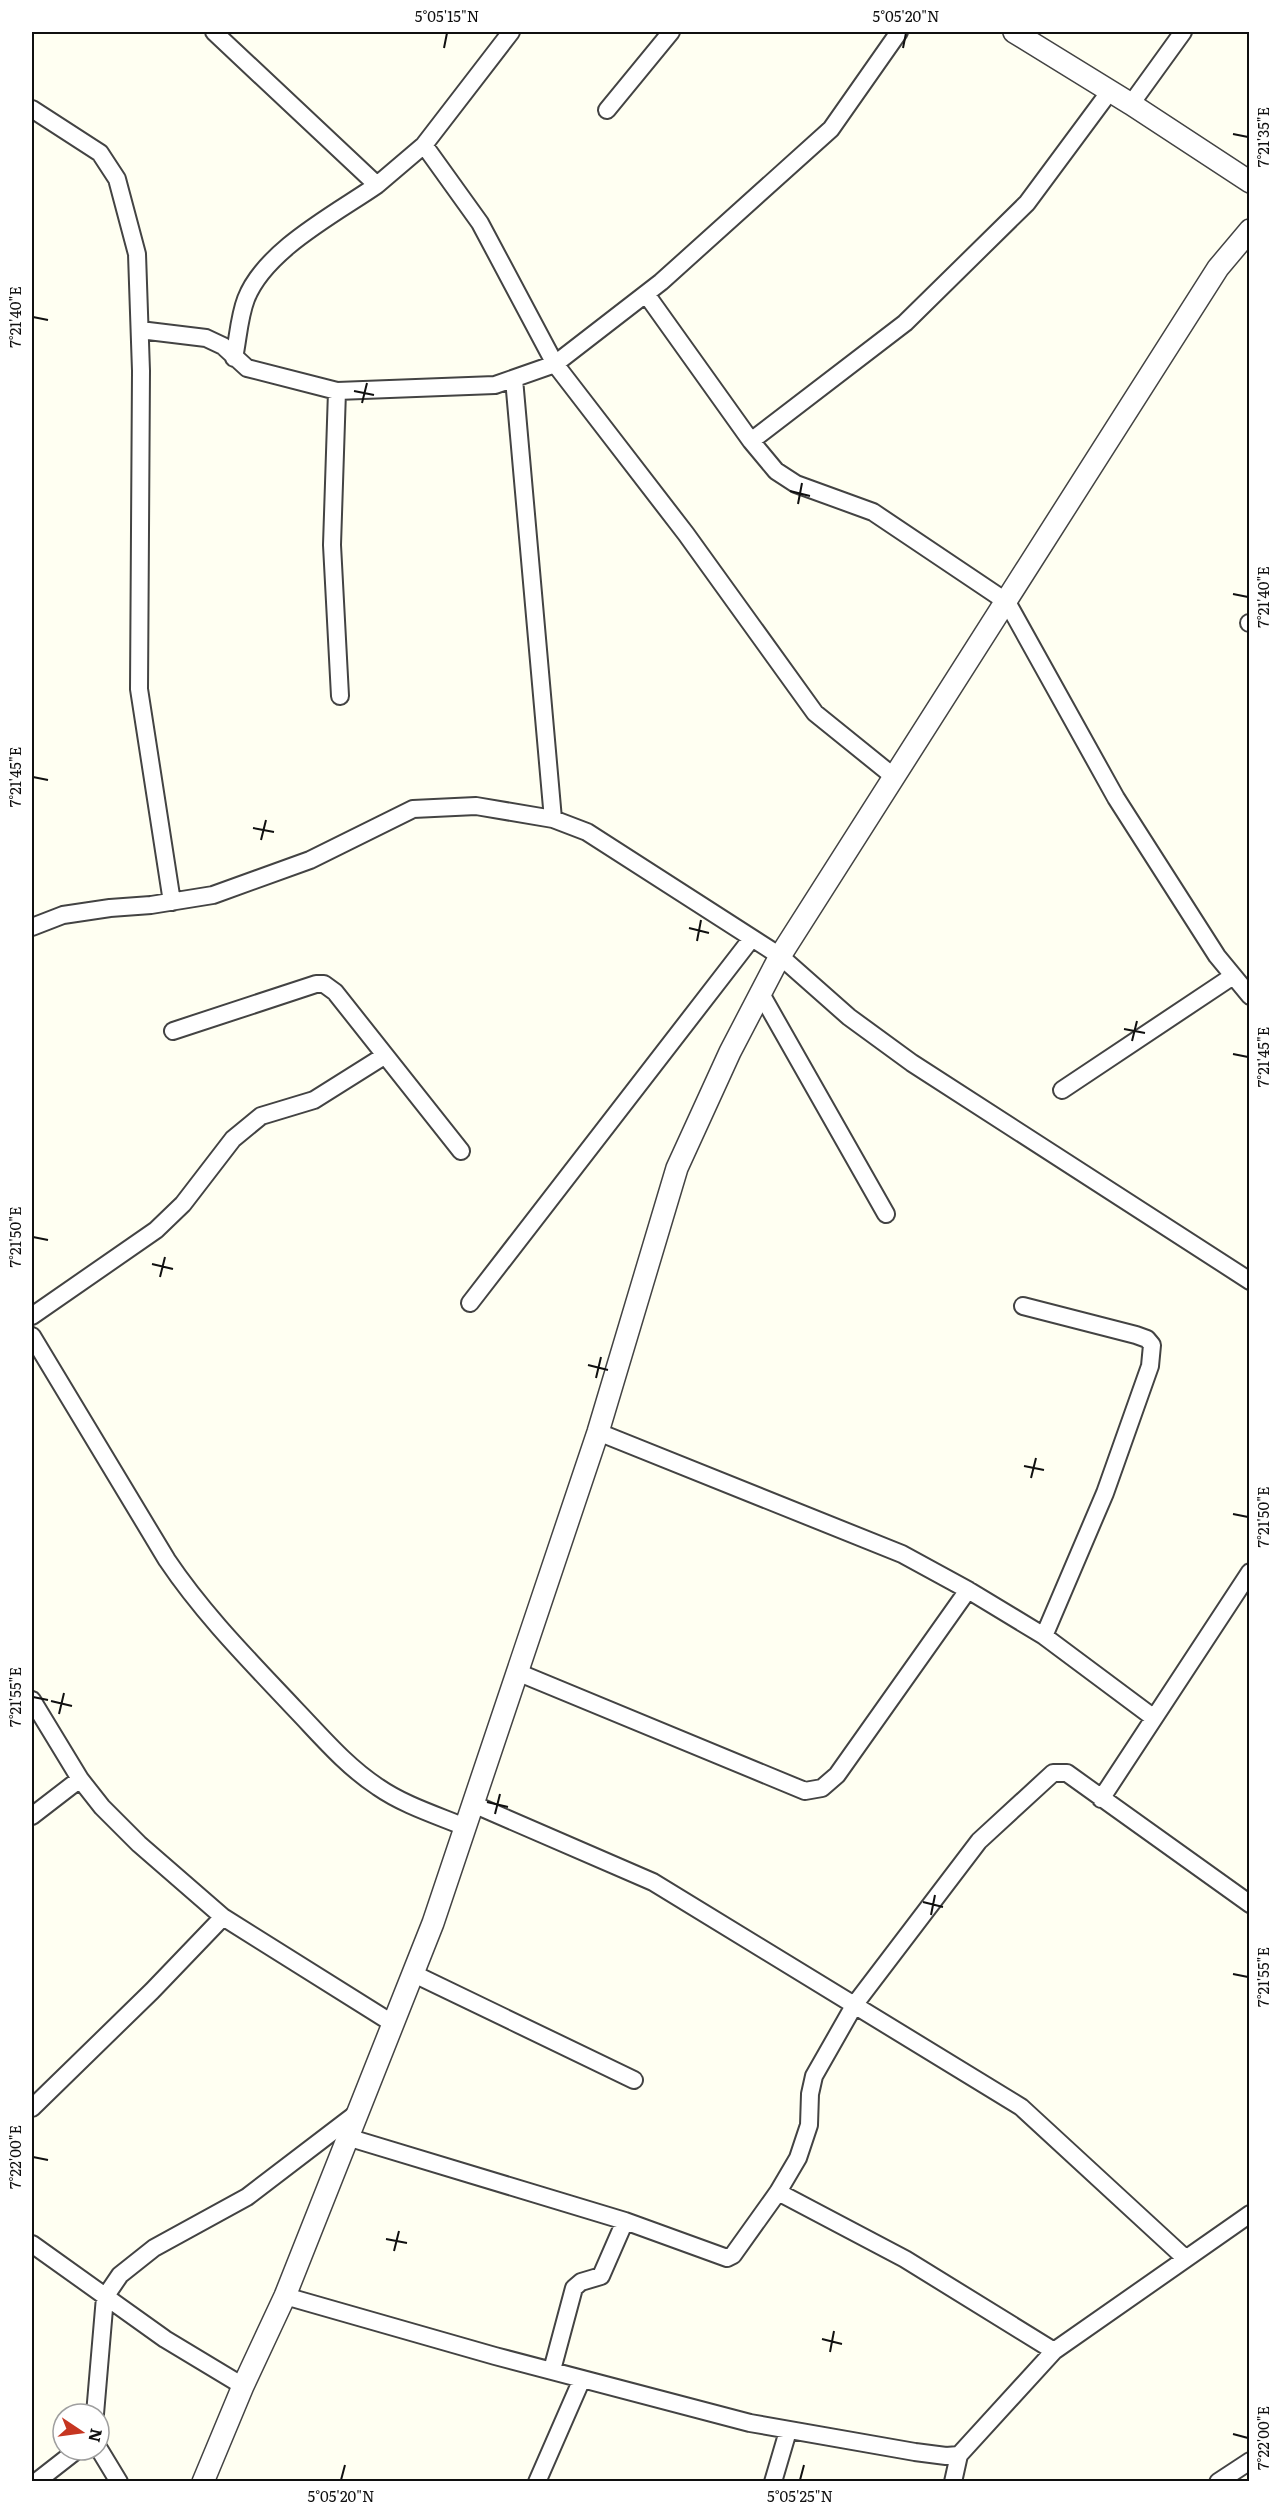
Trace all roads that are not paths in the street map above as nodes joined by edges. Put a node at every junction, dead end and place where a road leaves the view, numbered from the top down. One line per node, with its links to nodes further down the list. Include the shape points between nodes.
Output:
1 (214, 32): 13 (street)
2 (511, 32): 11 (street)
3 (671, 32): 10 (street)
4 (899, 32): 15 (street, via 831,129)
5 (1014, 32): 7 (street)
6 (1183, 32): 8 (street)
7 (1110, 90): 8 (street); 21 (street, via 1027,203 905,323)
8 (1131, 104): 12 (street)
9 (32, 109): 16 (street, via 100,153 117,179 137,254)
10 (607, 110)
11 (424, 145): 13 (street); 18 (street, via 480,223)
12 (1250, 182)
13 (377, 185): 17 (street, via 282,250 261,272 246,299)
14 (1250, 230): 22 (street, via 1218,268)
15 (646, 294): 18 (street); 21 (street)
16 (140, 330): 17 (street, via 206,338 223,346); 26 (street, via 139,689)
17 (234, 358): 20 (street, via 247,368)
18 (555, 364): 19 (street); 24 (street, via 686,534 815,713)
19 (514, 378): 20 (street, via 495,385); 25 (street)
20 (337, 391): 23 (street, via 332,545)
21 (751, 441): 22 (street, via 787,479 873,512)
22 (1007, 602): 24 (street); 30 (street, via 1116,798)
23 (340, 696)
24 (893, 776): 29 (street)
25 (553, 819): 26 (street, via 476,806 413,809 310,860 213,895); 28 (street, via 587,832)
26 (172, 902): 27 (street, via 63,915)
27 (32, 927)
28 (752, 938): 29 (street); 39 (street)
29 (780, 956): 31 (street); 38 (street, via 849,1017 912,1063)
30 (1233, 976): 32 (street); 35 (street)
31 (760, 992): 37 (street); 43 (street, via 677,1168)
32 (1250, 996)
33 (173, 1031): 34 (street, via 324,984 335,992)
34 (384, 1056): 36 (street); 41 (street, via 314,1100 261,1116 233,1139 183,1204 156,1230)
35 (1062, 1090)
36 (461, 1151)
37 (886, 1214)
38 (1250, 1281)
39 (470, 1303)
40 (1023, 1306): 46 (street, via 1136,1335 1152,1345 1150,1366 1105,1493)
41 (32, 1316)
42 (32, 1336): 54 (street, via 167,1560 224,1634 344,1760 378,1787 410,1805)
43 (598, 1432): 45 (street, via 902,1554); 47 (street)
44 (1250, 1572): 49 (street)
45 (968, 1590): 46 (street); 47 (street, via 837,1775 822,1788 805,1791)
46 (1044, 1636): 49 (street)
47 (517, 1672): 52 (street)
48 (32, 1700): 50 (street)
49 (1154, 1718): 51 (street)
50 (80, 1779): 53 (street); 56 (street, via 139,1844)
51 (1101, 1799): 55 (street); 58 (street, via 1066,1773 1053,1773 979,1840)
52 (473, 1804): 54 (street); 58 (street, via 653,1882)
53 (32, 1816)
54 (465, 1827): 57 (street)
55 (1250, 1904)
56 (223, 1917): 59 (street); 61 (street)
57 (412, 1973): 59 (street); 60 (street)
58 (855, 2004): 64 (street, via 814,2076 810,2125 798,2158); 68 (street, via 1020,2107)
59 (392, 2023): 62 (street)
60 (634, 2080)
61 (32, 2108)
62 (357, 2113): 63 (street); 70 (street, via 237,2203 154,2248 120,2275)
63 (347, 2137): 66 (street); 69 (street)
64 (778, 2192): 66 (street, via 727,2258); 71 (street, via 905,2259)
65 (1250, 2214): 68 (street)
66 (625, 2221): 72 (street, via 601,2277 574,2288)
67 (32, 2244): 70 (street)
68 (1185, 2258): 71 (street)
69 (285, 2296): 72 (street); 74 (street)
70 (105, 2297): 74 (street); 75 (street)
71 (1054, 2351): 77 (street)
72 (552, 2370): 73 (street)
73 (582, 2379): 76 (street); 84 (street)
74 (243, 2386): 83 (street)
75 (96, 2402)
76 (788, 2431): 77 (street, via 935,2455); 85 (street)
77 (959, 2455): 86 (street)
78 (1250, 2461): 87 (street)
79 (61, 2462): 81 (street)
80 (107, 2462): 82 (street)
81 (36, 2481)
82 (119, 2481)
83 (203, 2481)
84 (537, 2481)
85 (772, 2481)
86 (953, 2481)
87 (1218, 2481)

